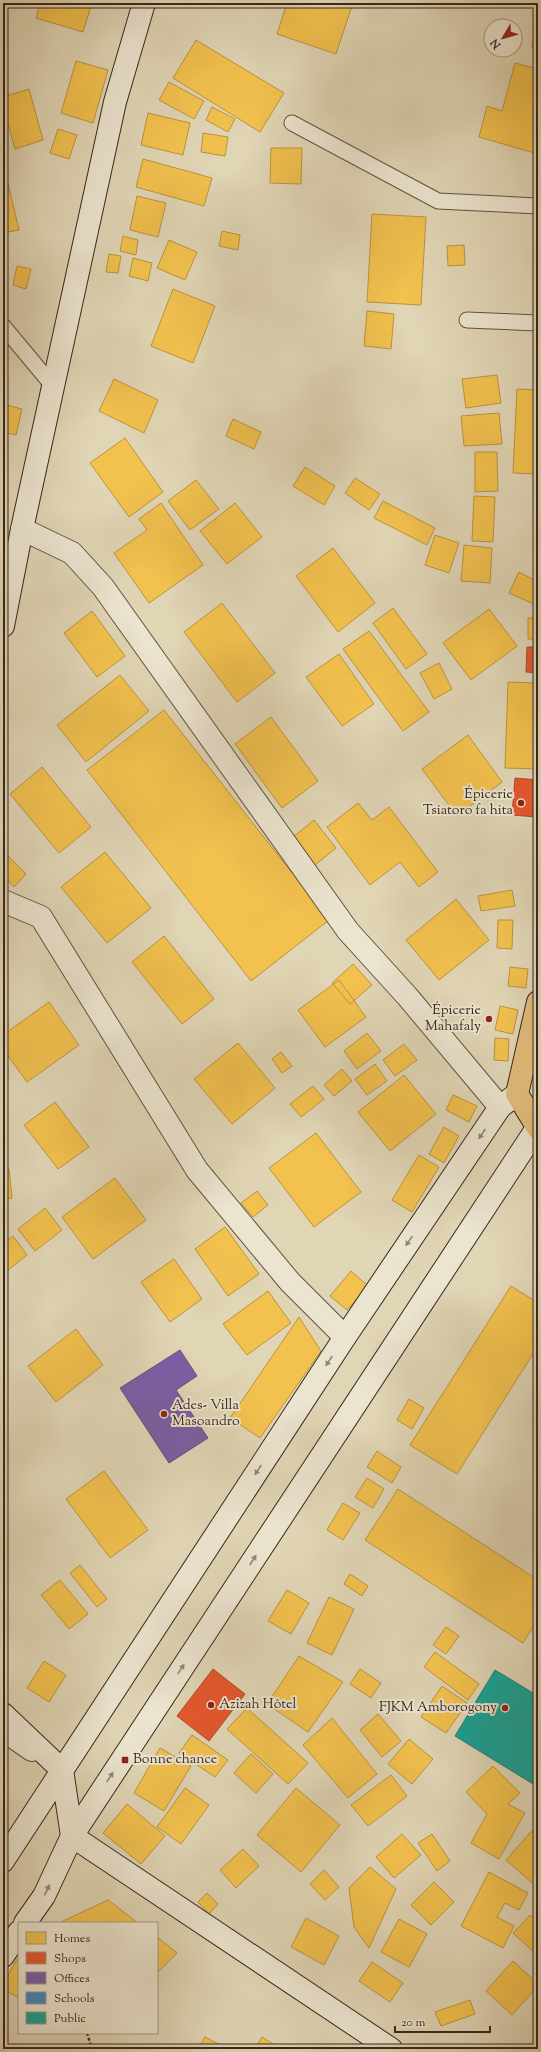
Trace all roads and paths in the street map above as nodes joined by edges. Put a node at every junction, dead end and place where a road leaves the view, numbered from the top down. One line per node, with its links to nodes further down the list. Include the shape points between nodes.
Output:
1 (144, 3): 7 (street, via 115,102)
2 (292, 123): 3 (lane, via 438,200)
3 (538, 206)
4 (467, 320): 5 (lane)
5 (538, 323)
6 (3, 326): 7 (lane)
7 (53, 386): 8 (street)
8 (22, 529): 9 (street); 14 (street, via 72,553 103,587 348,931 407,996)
9 (3, 626)
10 (3, 901): 16 (street, via 41,917 197,1170 290,1282)
11 (538, 1002): 12 (main road)
12 (517, 1094): 13 (main road); 14 (street); 15 (main road)
13 (538, 1095)
14 (500, 1107): 16 (street, one-way to 16)
15 (538, 1128): 20 (street, one-way to 15)
16 (345, 1337): 19 (street, one-way to 19)
17 (3, 1714): 19 (street)
18 (3, 1730): 19 (street)
19 (62, 1770): 20 (street); 21 (street)
20 (72, 1836): 22 (street, one-way to 20, via 44,1896); 27 (street)
21 (3, 1861)
22 (27, 1922)
23 (18, 1934): 24 (street)
24 (3, 1956)
25 (87, 2034): 26 (path)
26 (92, 2049)
27 (391, 2049)

